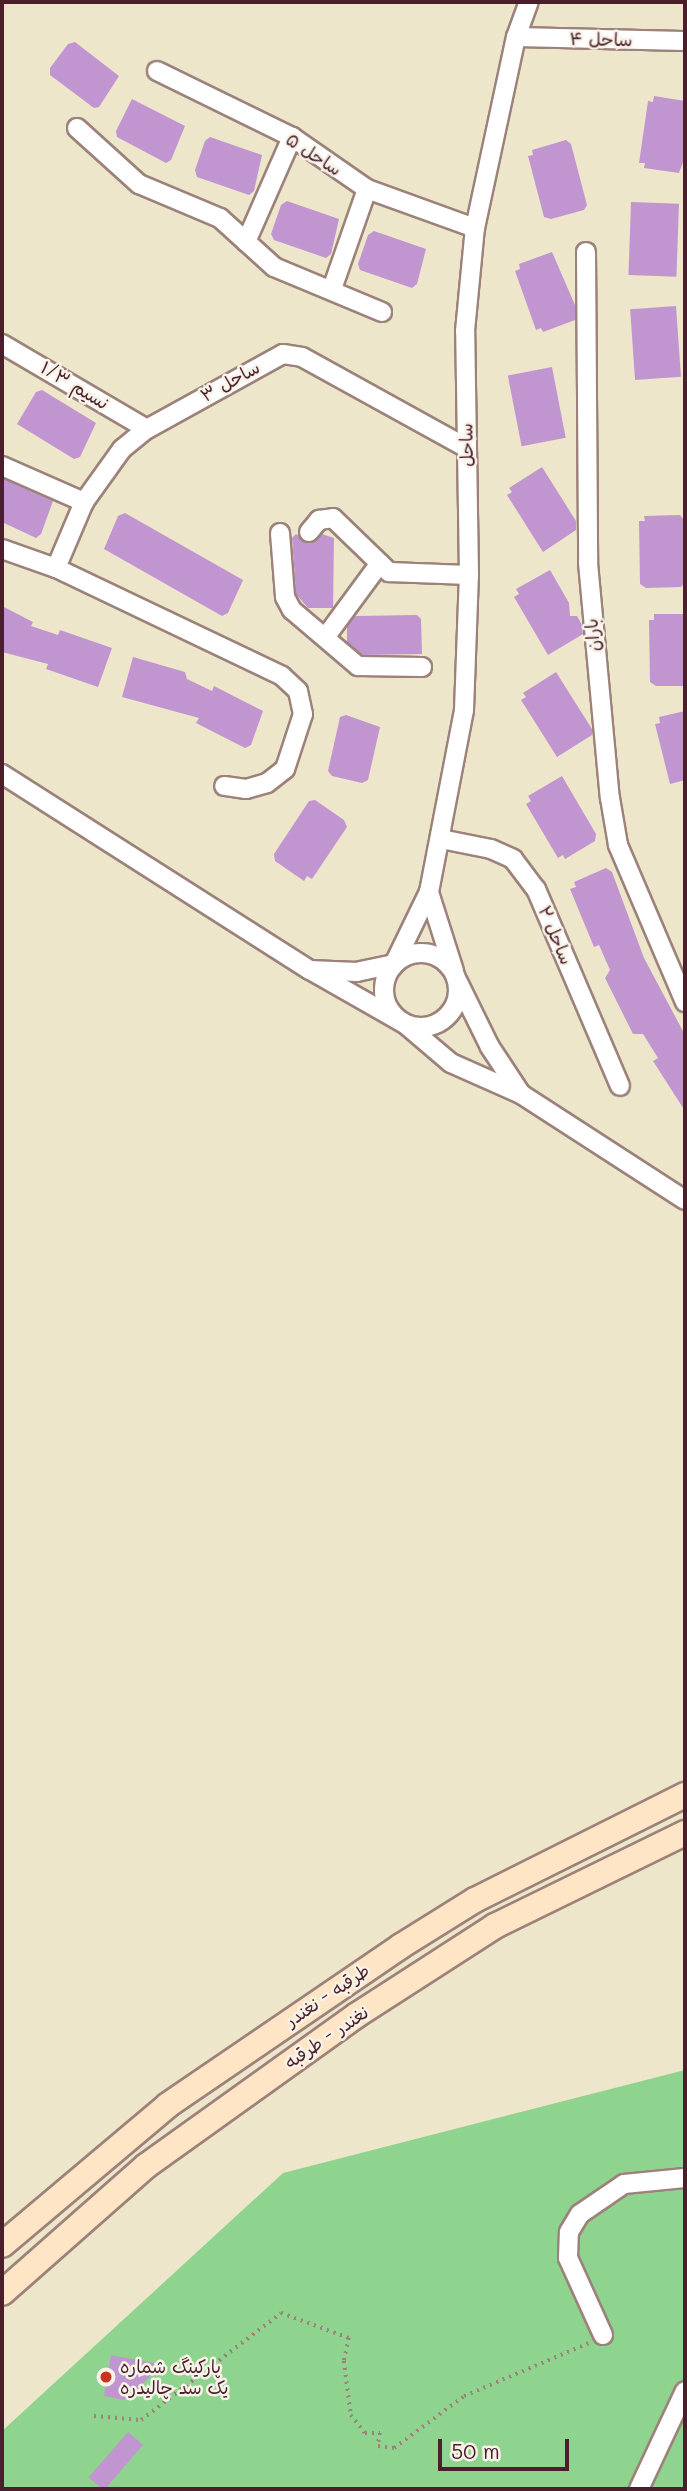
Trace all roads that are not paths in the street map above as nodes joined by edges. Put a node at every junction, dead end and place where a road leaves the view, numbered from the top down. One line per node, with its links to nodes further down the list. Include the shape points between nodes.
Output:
1 (529, 2): 2 (street, ساحل)
2 (516, 37): 3 (street, ساحل ۴); 8 (street, ساحل)
3 (685, 41)
4 (157, 71): 6 (street, ساحل ۵)
5 (77, 128): 9 (street, via 139,184 220,218)
6 (292, 138): 7 (street, ساحل ۵); 9 (street)
7 (367, 189): 8 (street, ساحل ۵); 11 (street)
8 (475, 228): 15 (street, ساحل, via 465,331)
9 (246, 242): 11 (street, via 274,267)
10 (586, 252): 33 (street, باران, via 588,563 610,798 618,845)
11 (332, 289): 12 (street)
12 (382, 312)
13 (2, 344): 14 (street, نسیم ۱/۳)
14 (147, 429): 15 (street, ساحل ۳, via 283,354 302,357); 17 (street, ساحل ۳, via 122,449)
15 (465, 447): 23 (street, ساحل)
16 (2, 466): 17 (street)
17 (84, 502): 22 (street, ساحل ۳)
18 (309, 532): 21 (street, via 319,520 333,517)
19 (281, 533): 24 (street, via 285,597 292,610)
20 (2, 549): 22 (street)
21 (380, 563): 23 (street, via 389,572); 24 (street)
22 (56, 568): 27 (street, via 282,676 298,691 303,714 285,769 267,783 246,789)
23 (469, 575): 28 (street, ساحل, via 464,710)
24 (327, 635): 25 (street, via 344,658 358,666)
25 (422, 667)
26 (2, 774): 31 (street)
27 (224, 786)
28 (441, 839): 29 (street, ساحل); 35 (street, ساحل ۲, via 491,849 513,859 537,889)
29 (429, 892): 30 (street, ساحل); 32 (street)
30 (394, 964): 31 (street, via 356,972); 32 (street, via 426,952 437,955); 34 (street, via 384,997)
31 (310, 970): 34 (street)
32 (456, 977): 34 (street, via 458,994 449,1015 428,1027); 36 (street, via 490,1047)
33 (685, 1002)
34 (405, 1024): 36 (street, via 451,1063)
35 (620, 1086)
36 (521, 1094): 37 (street)
37 (685, 1200)
38 (685, 1795): 41 (street, طرقبه - نغندر, via 475,1900 369,1966 168,2105)
39 (685, 1833): 42 (street, نغندر - طرقبه, via 495,1926 357,2015 166,2150)
40 (685, 2178): 43 (street, via 624,2184 579,2214 569,2232 568,2258)
41 (2, 2245)
42 (2, 2293)
43 (603, 2335)
44 (685, 2391): 45 (street)
45 (639, 2489)

